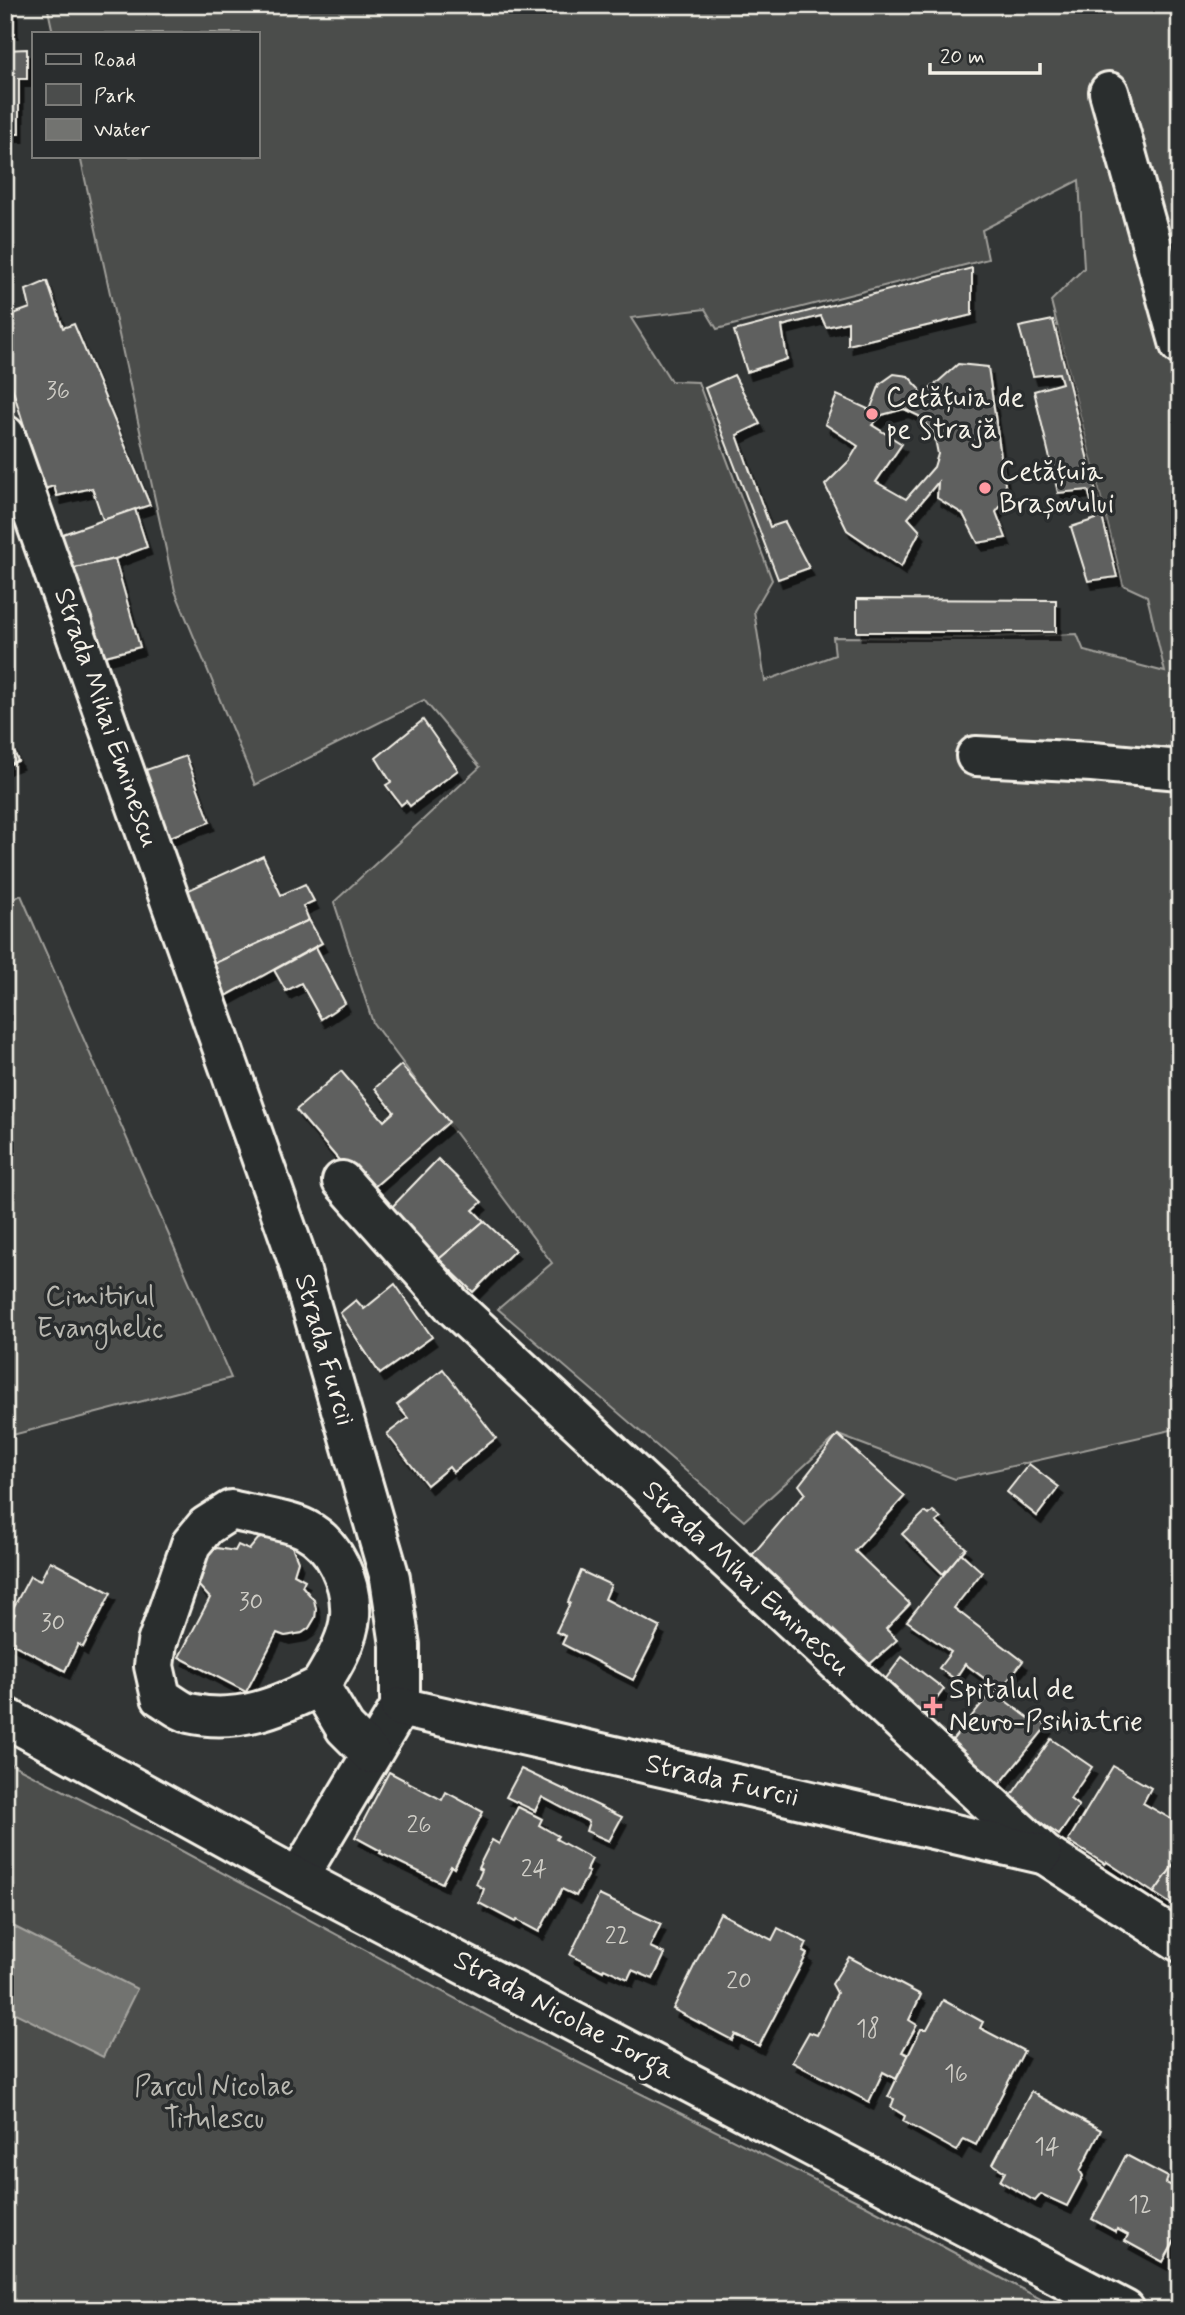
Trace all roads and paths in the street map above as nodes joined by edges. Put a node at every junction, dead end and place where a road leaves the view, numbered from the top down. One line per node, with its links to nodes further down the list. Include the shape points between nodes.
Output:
1 (1109, 92): 2 (street)
2 (1180, 345)
3 (5, 435): 6 (street, Strada Mihai Eminescu)
4 (976, 756): 5 (street)
5 (1180, 770)
6 (206, 1001): 9 (street, Strada Furcii, via 298,1261 390,1578 400,1645)
7 (342, 1181): 12 (street, Strada Mihai Eminescu, via 453,1306)
8 (320, 1686): 8 (street, via 338,1657 351,1618 346,1582 332,1551 305,1529 231,1510 206,1526 191,1544 157,1643 154,1666 161,1697 187,1713 236,1718); 11 (street, via 345,1728)
9 (400, 1707): 11 (street); 12 (street, Strada Furcii)
10 (5, 1717): 13 (street, Strada Nicolae Iorga)
11 (371, 1754): 13 (street)
12 (1044, 1854): 14 (street, Strada Mihai Eminescu)
13 (298, 1878): 15 (street, Strada Nicolae Iorga)
14 (1180, 1942)
15 (1125, 2310)

